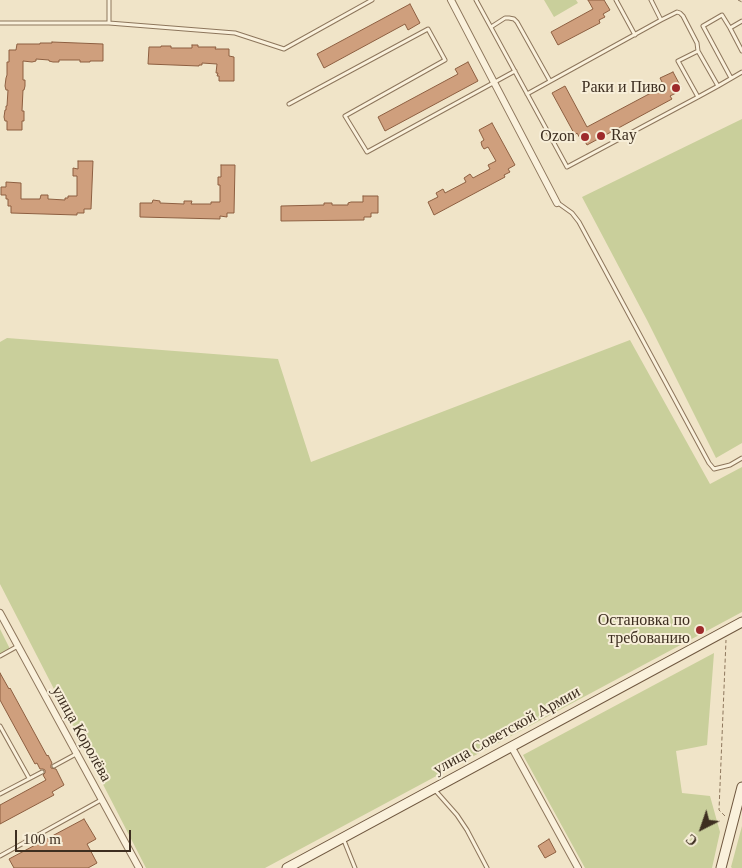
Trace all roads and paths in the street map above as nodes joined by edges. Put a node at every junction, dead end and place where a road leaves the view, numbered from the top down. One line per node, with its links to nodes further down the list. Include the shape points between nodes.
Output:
1 (109, 0): 12 (lane)
2 (372, 0): 12 (lane, via 284,49 235,33)
3 (451, 0): 22 (street)
4 (476, 0): 13 (lane)
5 (616, 0): 15 (lane)
6 (651, 0): 9 (lane)
7 (738, 0): 8 (path)
8 (742, 2)
9 (661, 20): 15 (lane); 16 (lane, via 680,13 697,43)
10 (742, 21): 14 (lane)
11 (0, 23): 12 (lane)
12 (110, 23)
13 (491, 27): 18 (lane); 21 (lane, via 505,18 514,19)
14 (730, 28): 17 (lane); 20 (lane, via 722,15 703,26)
15 (635, 35): 21 (lane)
16 (698, 51): 23 (lane); 25 (lane, via 678,61)
17 (742, 51)
18 (514, 71): 22 (lane); 24 (lane)
19 (742, 72): 20 (lane)
20 (731, 78): 23 (lane)
21 (550, 81): 24 (lane)
22 (495, 82): 26 (lane, via 367,152 345,116 445,60 428,29); 27 (street)
23 (718, 86): 25 (lane)
24 (527, 94): 25 (lane, via 568,167)
25 (698, 97)
26 (289, 104)
27 (557, 203): 28 (lane, via 579,222 709,463 714,469)
28 (742, 458)
29 (0, 613): 32 (street, улица Королёва)
30 (742, 622): 31 (main road, улица Советской Армии)
31 (727, 629): 35 (main road, улица Советской Армии); 44 (path, via 719,810)
32 (18, 646): 33 (lane); 36 (street, улица Королёва)
33 (0, 656)
34 (0, 726): 39 (lane)
35 (511, 746): 41 (main road, улица Советской Армии); 51 (street)
36 (76, 754): 37 (lane); 43 (street, улица Королёва)
37 (54, 766)
38 (42, 772): 39 (lane)
39 (29, 778): 42 (lane)
40 (742, 787): 44 (main road)
41 (434, 788): 45 (main road, улица Советской Армии); 50 (lane, via 462,823)
42 (0, 794)
43 (101, 800): 46 (lane); 47 (street, улица Королёва)
44 (732, 824): 52 (main road)
45 (343, 838): 48 (main road, улица Советской Армии); 49 (lane)
46 (0, 856)
47 (139, 868)
48 (287, 868)
49 (355, 868)
50 (487, 868)
51 (578, 868)
52 (721, 868)

